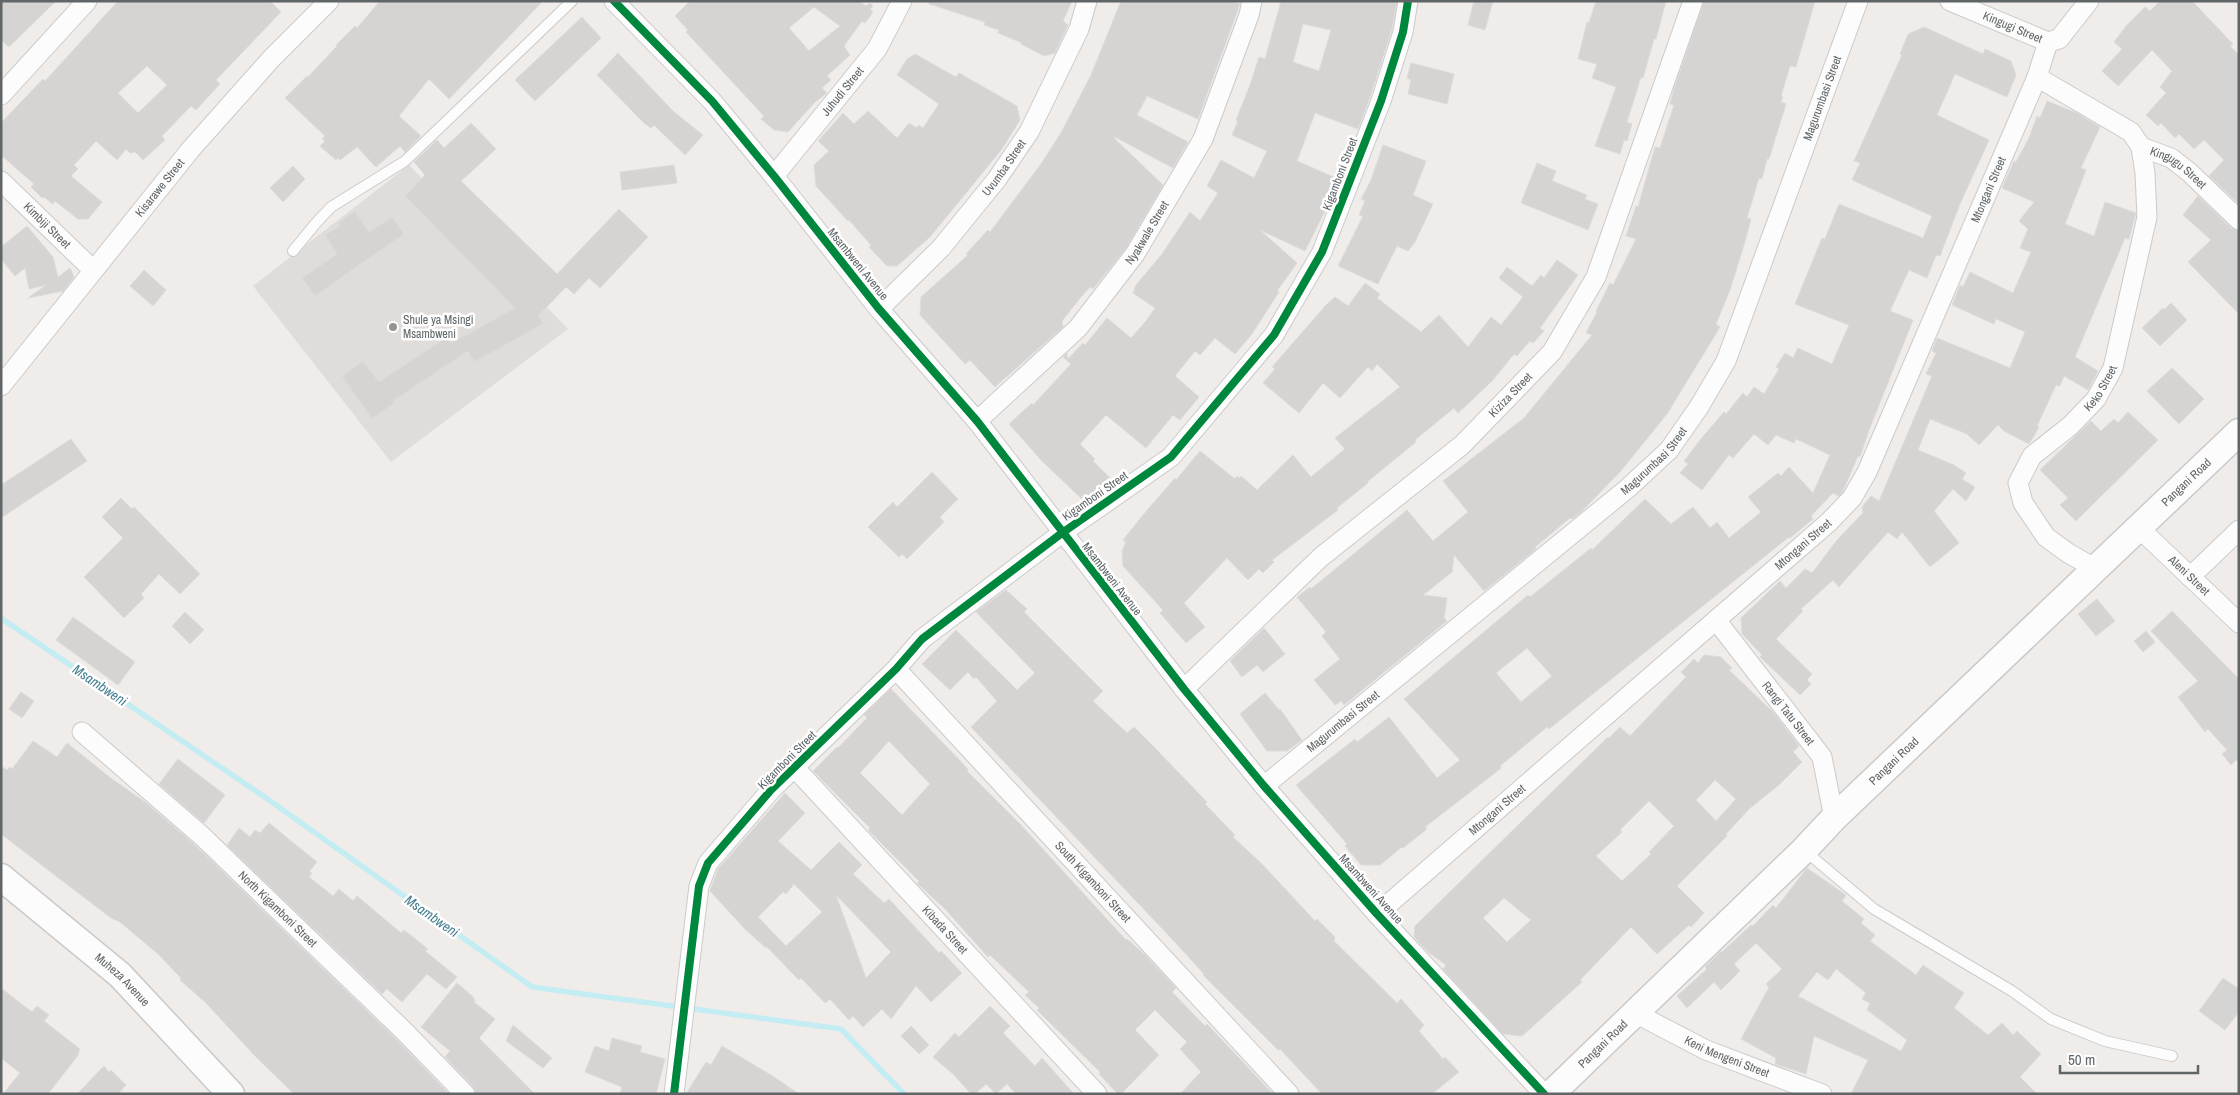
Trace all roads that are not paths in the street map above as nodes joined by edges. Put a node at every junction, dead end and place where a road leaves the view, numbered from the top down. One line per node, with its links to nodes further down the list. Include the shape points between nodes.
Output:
1 (87, 1): 15 (street)
2 (329, 1): 21 (street, Kisarawe Street, via 271,59 191,149)
3 (572, 1): 20 (lane, via 405,161 331,207)
4 (614, 1): 17 (street, Msambweni Avenue, via 712,101)
5 (902, 1): 17 (street, Juhudi Street, via 877,49)
6 (1087, 1): 22 (street, Uvumba Street, via 1079,29 1029,132 997,179 941,248)
7 (1252, 1): 24 (street, Nyakwale Street, via 1202,140 1135,254 1078,328)
8 (1408, 1): 28 (street, Kigamboni Street, via 1403,32 1380,101 1322,252 1274,335 1171,457)
9 (1693, 1): 34 (street, Kiziza Street, via 1596,277 1552,352 1462,445 1322,557)
10 (1858, 1): 37 (street, Magurumbasi Street, via 1726,361 1669,450 1620,494)
11 (1950, 1): 13 (street, Kingugi Street)
12 (2089, 1): 13 (street, Kingugi Street, via 2059,39)
13 (2048, 42): 14 (street, Mtongani Street)
14 (2037, 77): 16 (street, Kingugu Street, via 2131,132); 31 (street, Mtongani Street, via 1867,472 1852,498 1829,522)
15 (1, 95)
16 (2141, 147): 19 (street, Kingugu Street, via 2171,158); 29 (street, Keko Street, via 2147,217 2113,368 2096,399 2070,426 2032,456 2018,483 2023,503 2046,537)
17 (774, 176): 22 (street, Msambweni Avenue)
18 (1, 181): 21 (street, Kimbiji Street)
19 (2239, 220)
20 (293, 252)
21 (93, 270): 23 (street, Kisarawe Street)
22 (880, 309): 24 (street, Msambweni Avenue)
23 (1, 386)
24 (977, 421): 28 (street, Msambweni Avenue)
25 (2239, 432): 26 (main road, Pangani Road)
26 (2139, 528): 29 (main road, Pangani Road); 30 (street, Aleni Street)
27 (2239, 530): 30 (street)
28 (1062, 532): 33 (street, Kigamboni Street, via 922,638); 34 (street, Msambweni Avenue)
29 (2096, 569): 38 (main road, Pangani Road)
30 (2190, 577): 32 (street, Aleni Street)
31 (1716, 620): 38 (street, Rangi Tatu Street, via 1822,757); 41 (street, Mtongani Street)
32 (2239, 623)
33 (896, 669): 36 (street, Kigamboni Street); 48 (street, South Kigamboni Street)
34 (1184, 689): 37 (street, Msambweni Avenue)
35 (82, 732): 45 (street, North Kigamboni Street, via 202,836)
36 (794, 767): 46 (street, Kigamboni Street, via 704,872 699,886); 47 (street, Kibada Street)
37 (1264, 786): 41 (street, Msambweni Avenue)
38 (1834, 818): 39 (main road, Pangani Road)
39 (1804, 850): 42 (main road, Pangani Road); 43 (lane, via 1874,909 2005,987 2051,1019 2105,1041)
40 (1, 877): 44 (main road, Muheza Avenue, via 120,975)
41 (1377, 914): 49 (street, Msambweni Avenue)
42 (1635, 1013): 50 (main road, Pangani Road); 51 (street, Keni Mengeni Street, via 1706,1050)
43 (2172, 1056)
44 (231, 1094)
45 (465, 1094)
46 (674, 1094)
47 (1097, 1094)
48 (1289, 1094)
49 (1544, 1094)
50 (1551, 1094)
51 (1822, 1094)

